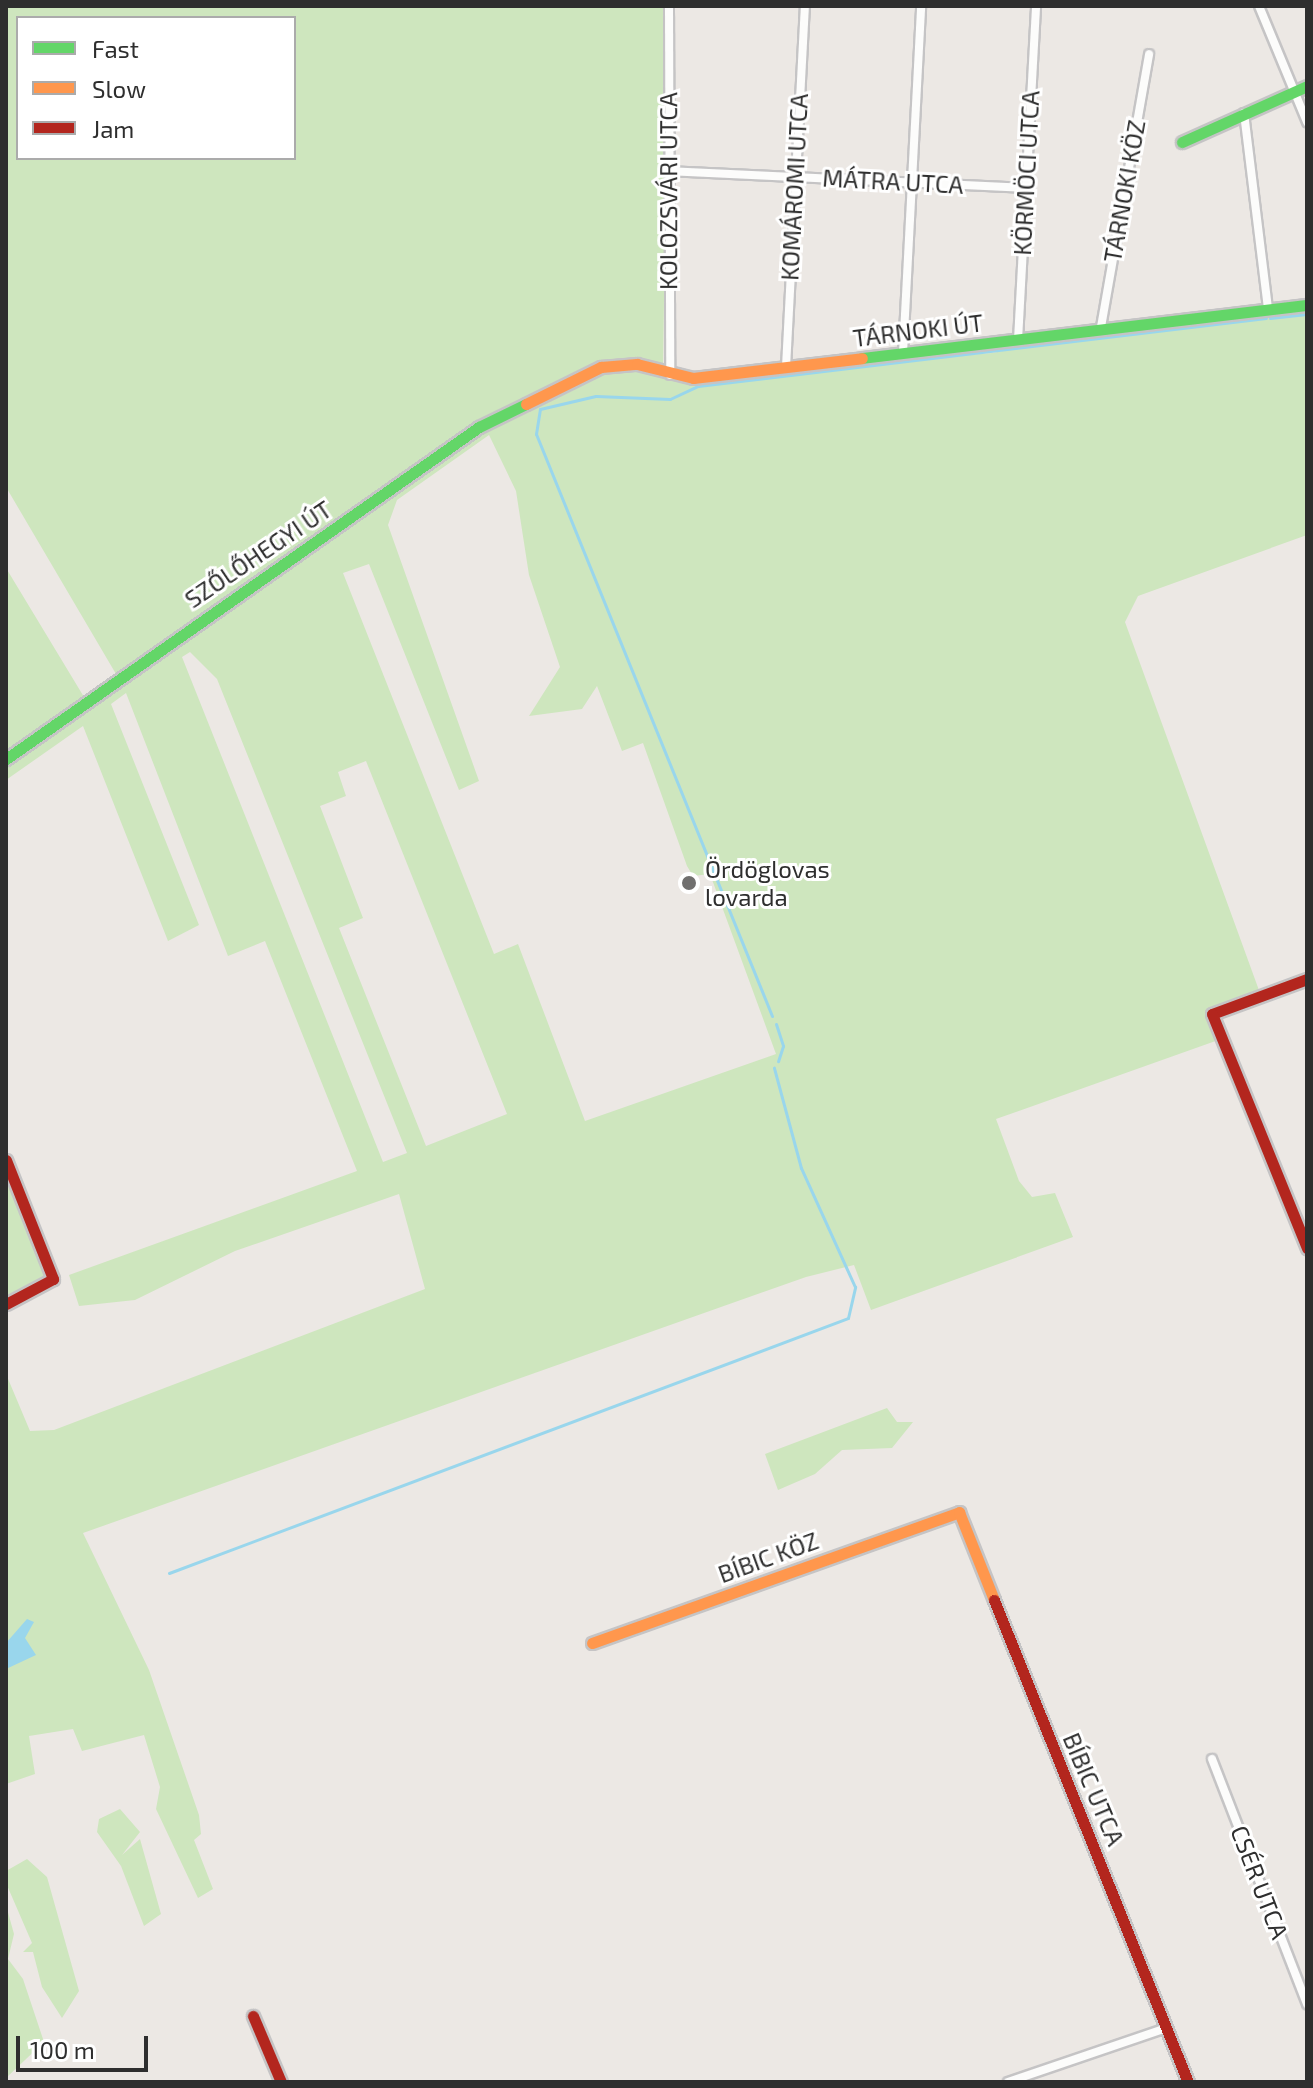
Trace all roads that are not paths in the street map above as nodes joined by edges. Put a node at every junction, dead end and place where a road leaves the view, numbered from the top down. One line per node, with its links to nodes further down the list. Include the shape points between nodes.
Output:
1 (669, 6): 12 (street, KOLOZSVÁRI UTCA)
2 (805, 6): 13 (street, KOMÁROMI UTCA)
3 (921, 6): 14 (street)
4 (1036, 6): 15 (street, KÖRMÖCI UTCA)
5 (1259, 6): 8 (street)
6 (1149, 54): 18 (street, TÁRNOKI KÖZ)
7 (1307, 86): 8 (street)
8 (1293, 87): 9 (street); 10 (street)
9 (1244, 113): 11 (street); 17 (street)
10 (1307, 122)
11 (1182, 142)
12 (665, 171): 13 (street, MÁTRA UTCA); 22 (street, KOLOZSVÁRI UTCA)
13 (793, 176): 14 (street, MÁTRA UTCA); 21 (street, KOMÁROMI UTCA)
14 (911, 181): 15 (street, MÁTRA UTCA); 20 (street)
15 (1024, 188): 19 (street, KÖRMÖCI UTCA)
16 (1307, 305): 17 (street, TÁRNOKI ÚT)
17 (1268, 309): 18 (street, TÁRNOKI ÚT)
18 (1101, 327): 19 (street, TÁRNOKI ÚT)
19 (1018, 340): 20 (street, TÁRNOKI ÚT)
20 (903, 353): 21 (street, TÁRNOKI ÚT)
21 (786, 367): 22 (street, TÁRNOKI ÚT)
22 (670, 375): 23 (street, TÁRNOKI ÚT, via 620,363)
23 (540, 392): 24 (street, SZŐLŐHEGYI ÚT, via 479,427)
24 (6, 759)
25 (1307, 979): 27 (street, via 1212,1014)
26 (6, 1160): 28 (street, via 53,1279)
27 (1307, 1248)
28 (6, 1304)
29 (959, 1512): 30 (street, BÍBIC KÖZ); 34 (street, BÍBIC UTCA)
30 (592, 1643)
31 (1212, 1759): 32 (street, CSÉR UTCA)
32 (1307, 2004)
33 (253, 2016): 35 (street)
34 (1167, 2028): 36 (street); 37 (street, BÍBIC UTCA)
35 (281, 2082)
36 (1008, 2082)
37 (1188, 2082)

